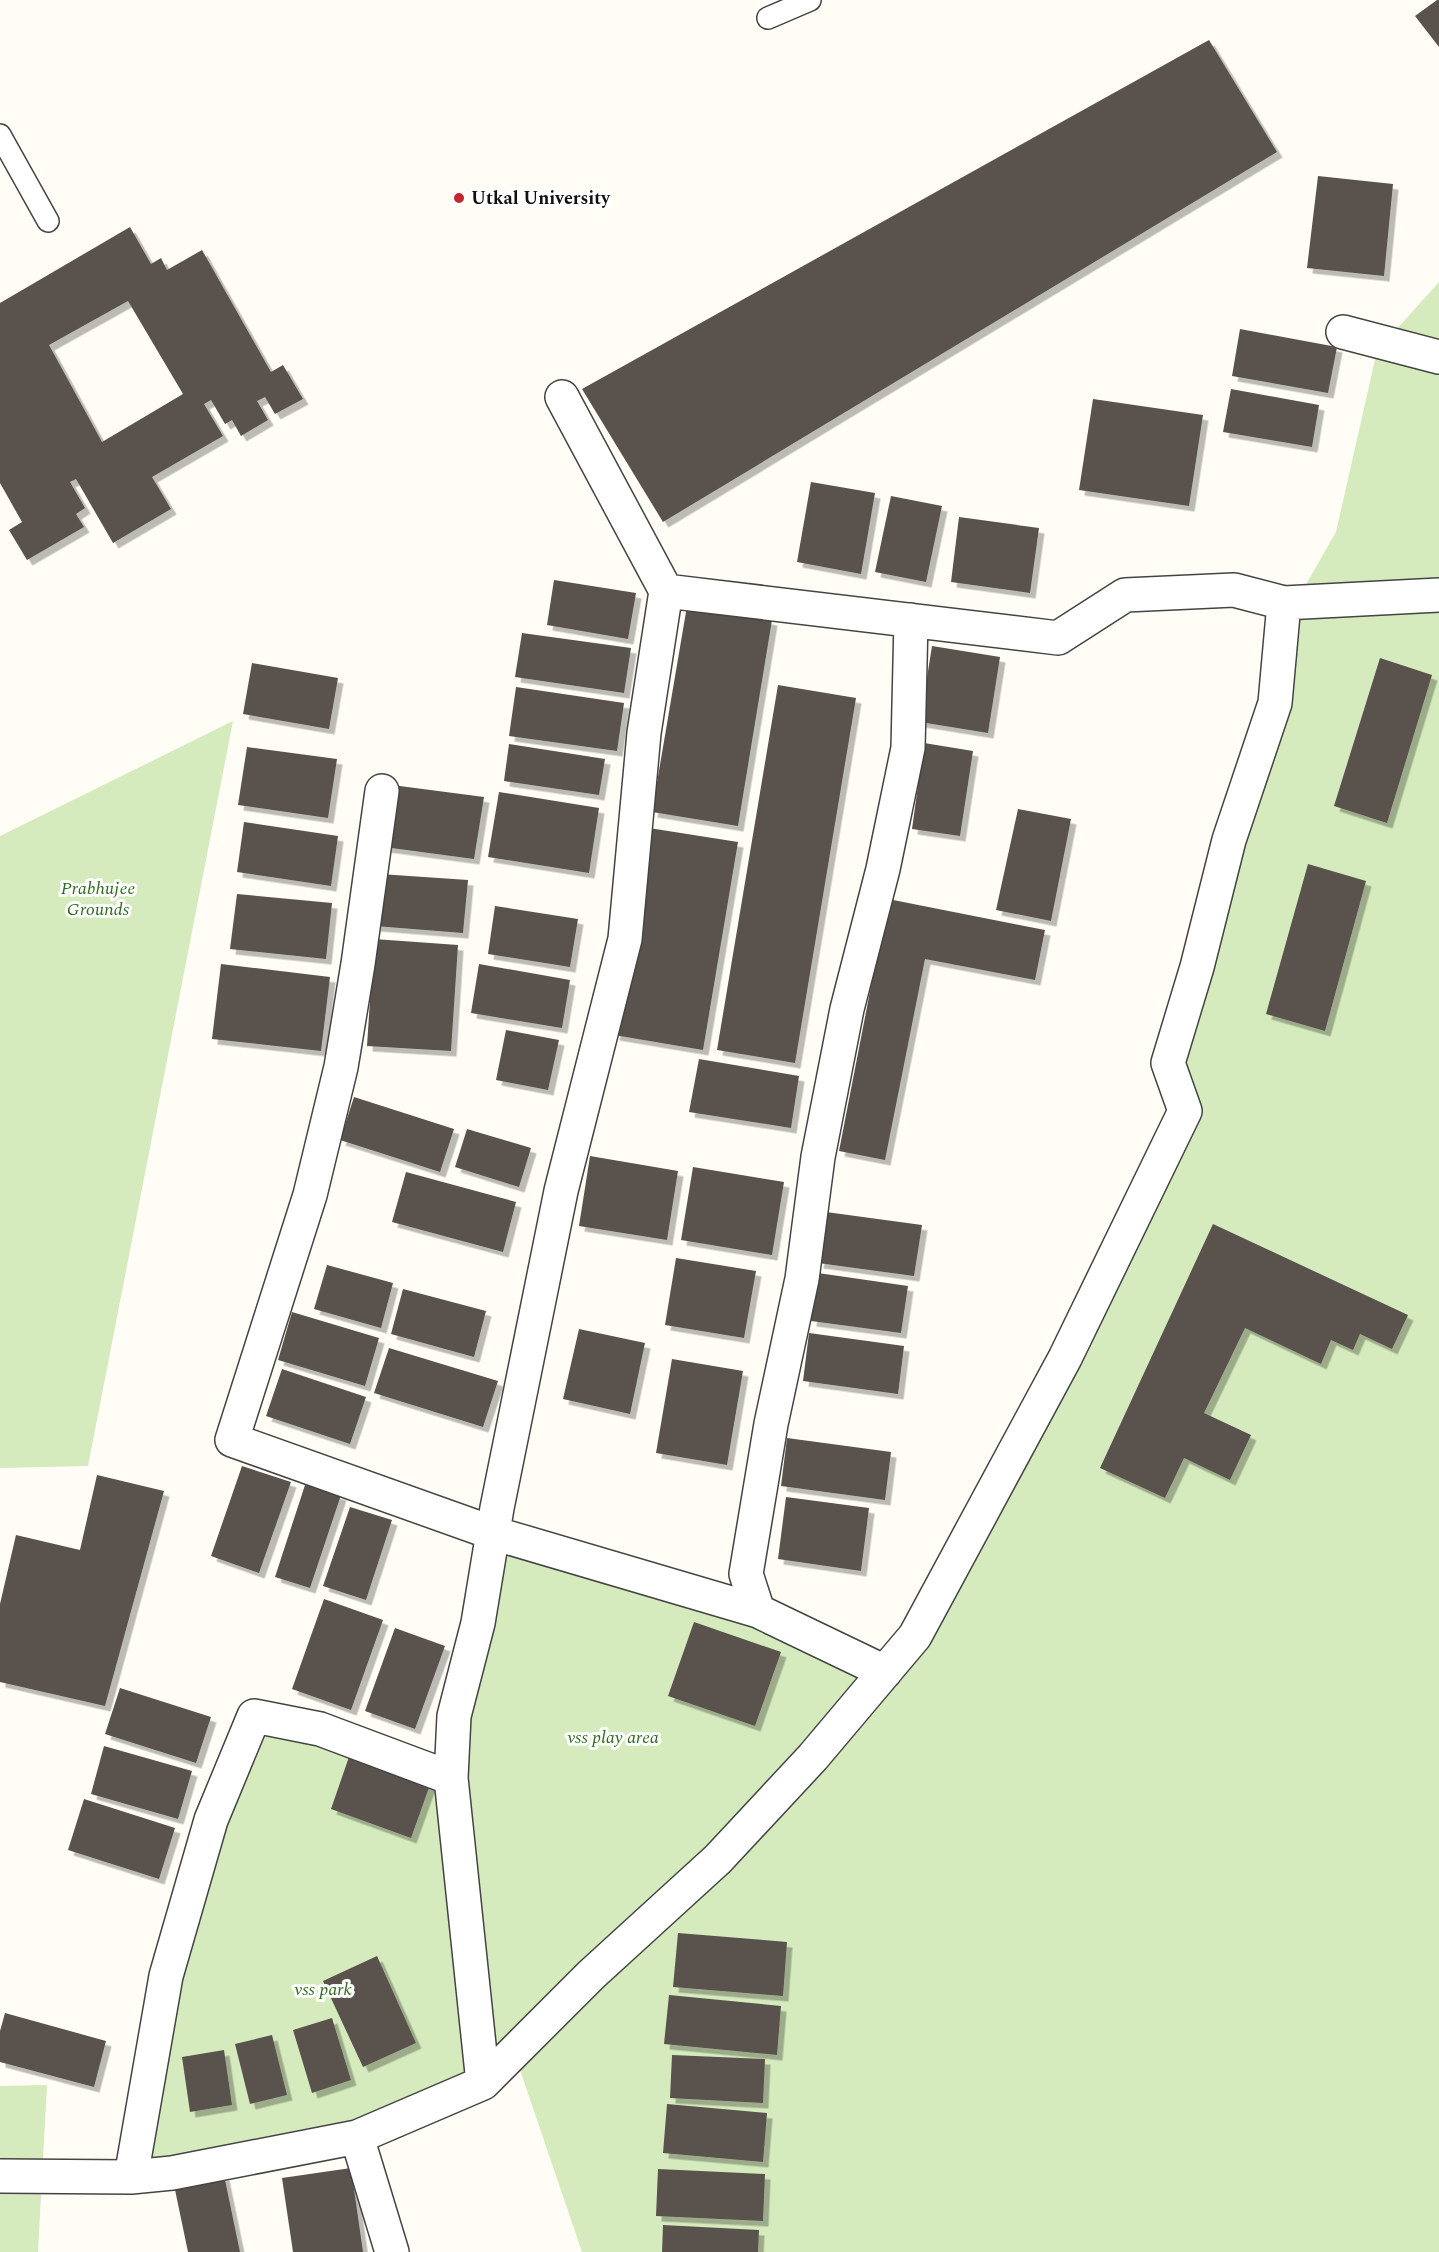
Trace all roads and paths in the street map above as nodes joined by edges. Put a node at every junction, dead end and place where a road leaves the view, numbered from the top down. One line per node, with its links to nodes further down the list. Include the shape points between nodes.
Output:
1 (810, 0): 2 (lane)
2 (768, 18)
3 (0, 135): 4 (lane)
4 (48, 221)
5 (1343, 332): 6 (street)
6 (1439, 357)
7 (562, 397): 8 (street)
8 (666, 591): 11 (street); 13 (street, via 644,733 625,939 561,1191)
9 (1439, 596): 10 (street)
10 (1284, 603): 11 (street, via 1234,590 1125,595 1058,638); 15 (street, via 1275,703 1229,840 1168,1063 1185,1111 1065,1358 982,1515 915,1636)
11 (912, 620): 14 (street, via 908,748 883,869 844,1020 818,1157 802,1279 771,1424 746,1574)
12 (382, 791): 13 (street, via 341,1067 310,1195 232,1440)
13 (493, 1533): 14 (street); 16 (street, via 478,1623 454,1716)
14 (759, 1611): 15 (street)
15 (885, 1672): 17 (street, via 718,1859 591,1975)
16 (451, 1778): 17 (street); 20 (street, via 320,1729 254,1716 211,1820 166,1976)
17 (483, 2083): 18 (street)
18 (357, 2137): 20 (street, via 172,2173); 21 (street)
19 (0, 2176): 20 (street)
20 (131, 2177)
21 (392, 2252)

